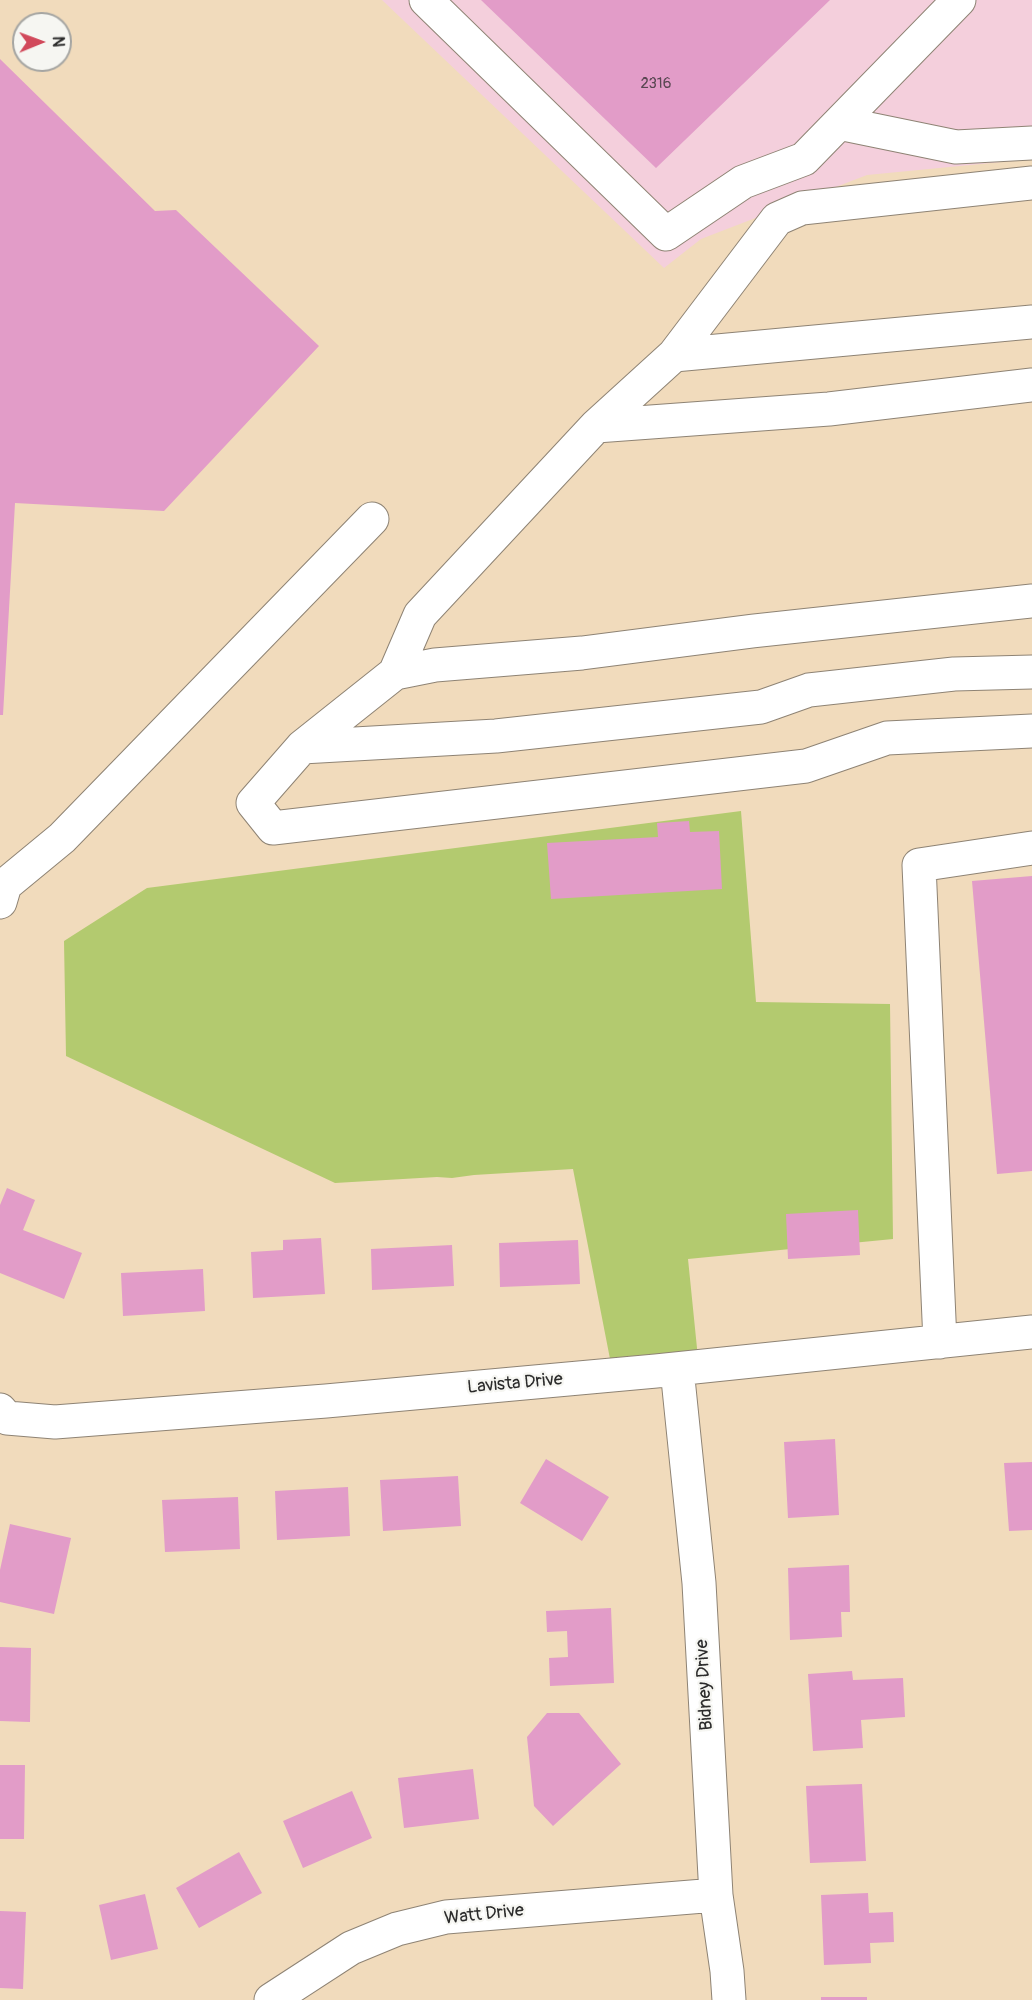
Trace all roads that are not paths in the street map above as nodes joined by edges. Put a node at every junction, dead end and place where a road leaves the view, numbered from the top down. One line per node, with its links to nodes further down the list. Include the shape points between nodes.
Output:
1 (426, 0): 3 (street, via 666,234 743,182 804,159)
2 (959, 0): 3 (street)
3 (839, 123): 4 (street, via 956,147)
4 (1032, 143)
5 (1032, 183): 7 (street, via 802,208 777,219)
6 (1032, 322): 7 (street)
7 (674, 355): 9 (street)
8 (1032, 385): 9 (street, via 829,409)
9 (596, 426): 13 (street, via 420,615)
10 (372, 519): 17 (street, via 62,838 5,885)
11 (1032, 601): 13 (street, via 582,653 435,665)
12 (1032, 672): 15 (street, via 954,674 809,690 761,707 496,736)
13 (396, 673): 15 (street)
14 (1032, 730): 15 (street, via 887,738 806,766 273,828 253,803)
15 (302, 747)
16 (1032, 848): 19 (street, via 919,865)
17 (0, 902)
18 (1032, 1332): 19 (street, Lavista Drive)
19 (940, 1342): 20 (street, Lavista Drive)
20 (677, 1369): 21 (street, Lavista Drive, via 55,1422); 22 (street, Bidney Drive, via 699,1583)
21 (2, 1415)
22 (716, 1895): 23 (street, Watt Drive, via 446,1917 397,1929 351,1948); 24 (street, Bidney Drive)
23 (271, 2000)
24 (729, 2000)

